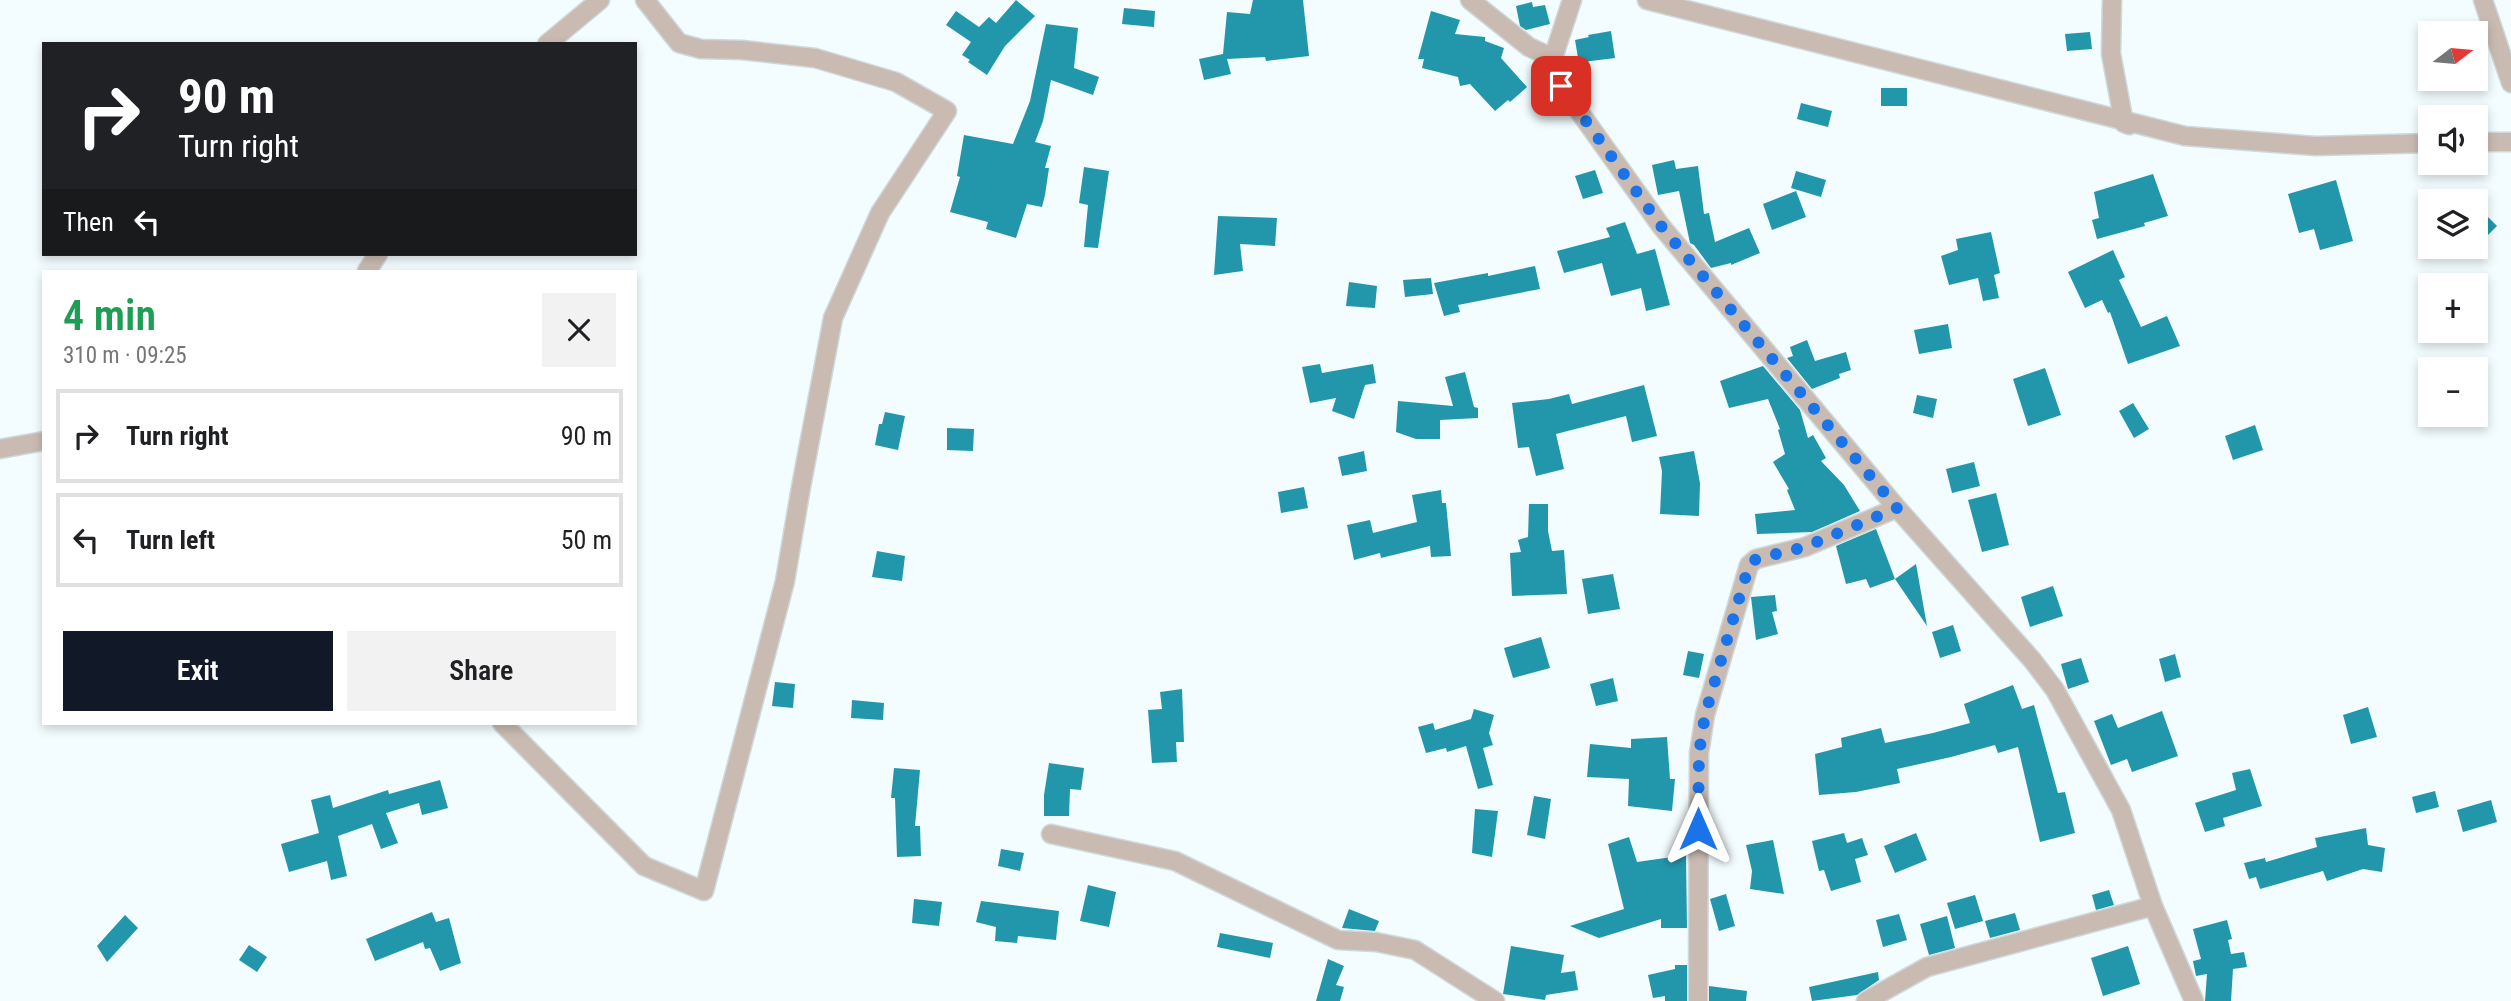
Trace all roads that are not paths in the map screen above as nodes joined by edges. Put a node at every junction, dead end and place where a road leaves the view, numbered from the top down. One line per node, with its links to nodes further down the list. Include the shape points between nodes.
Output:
1 (600, 0): 8 (street)
2 (645, 0): 18 (street, via 679,43 701,49 815,58 896,82 947,111 880,213 833,318 785,580 704,891 645,866)
3 (1470, 0): 9 (street, via 1529,47)
4 (1572, 0): 9 (street)
5 (1647, 0): 14 (street, via 2185,136 2316,146)
6 (2112, 0): 11 (street, via 2111,54 2124,123)
7 (2483, 0): 10 (street)
8 (549, 42)
9 (1553, 58): 17 (street, via 1561,86 1661,226)
10 (2511, 83)
11 (2167, 141)
12 (2488, 142): 13 (street)
13 (2511, 142)
14 (2418, 144)
15 (42, 441): 16 (street)
16 (0, 449)
17 (1897, 508): 20 (street, via 2055,690 2121,810); 22 (street, via 1749,565 1705,715 1699,753)
18 (504, 725)
19 (1052, 834): 21 (street, via 1175,861 1338,940 1415,950)
20 (2153, 906): 23 (street, via 1927,967); 24 (street)
21 (1495, 1001)
22 (1698, 1001)
23 (1867, 1001)
24 (2194, 1001)

